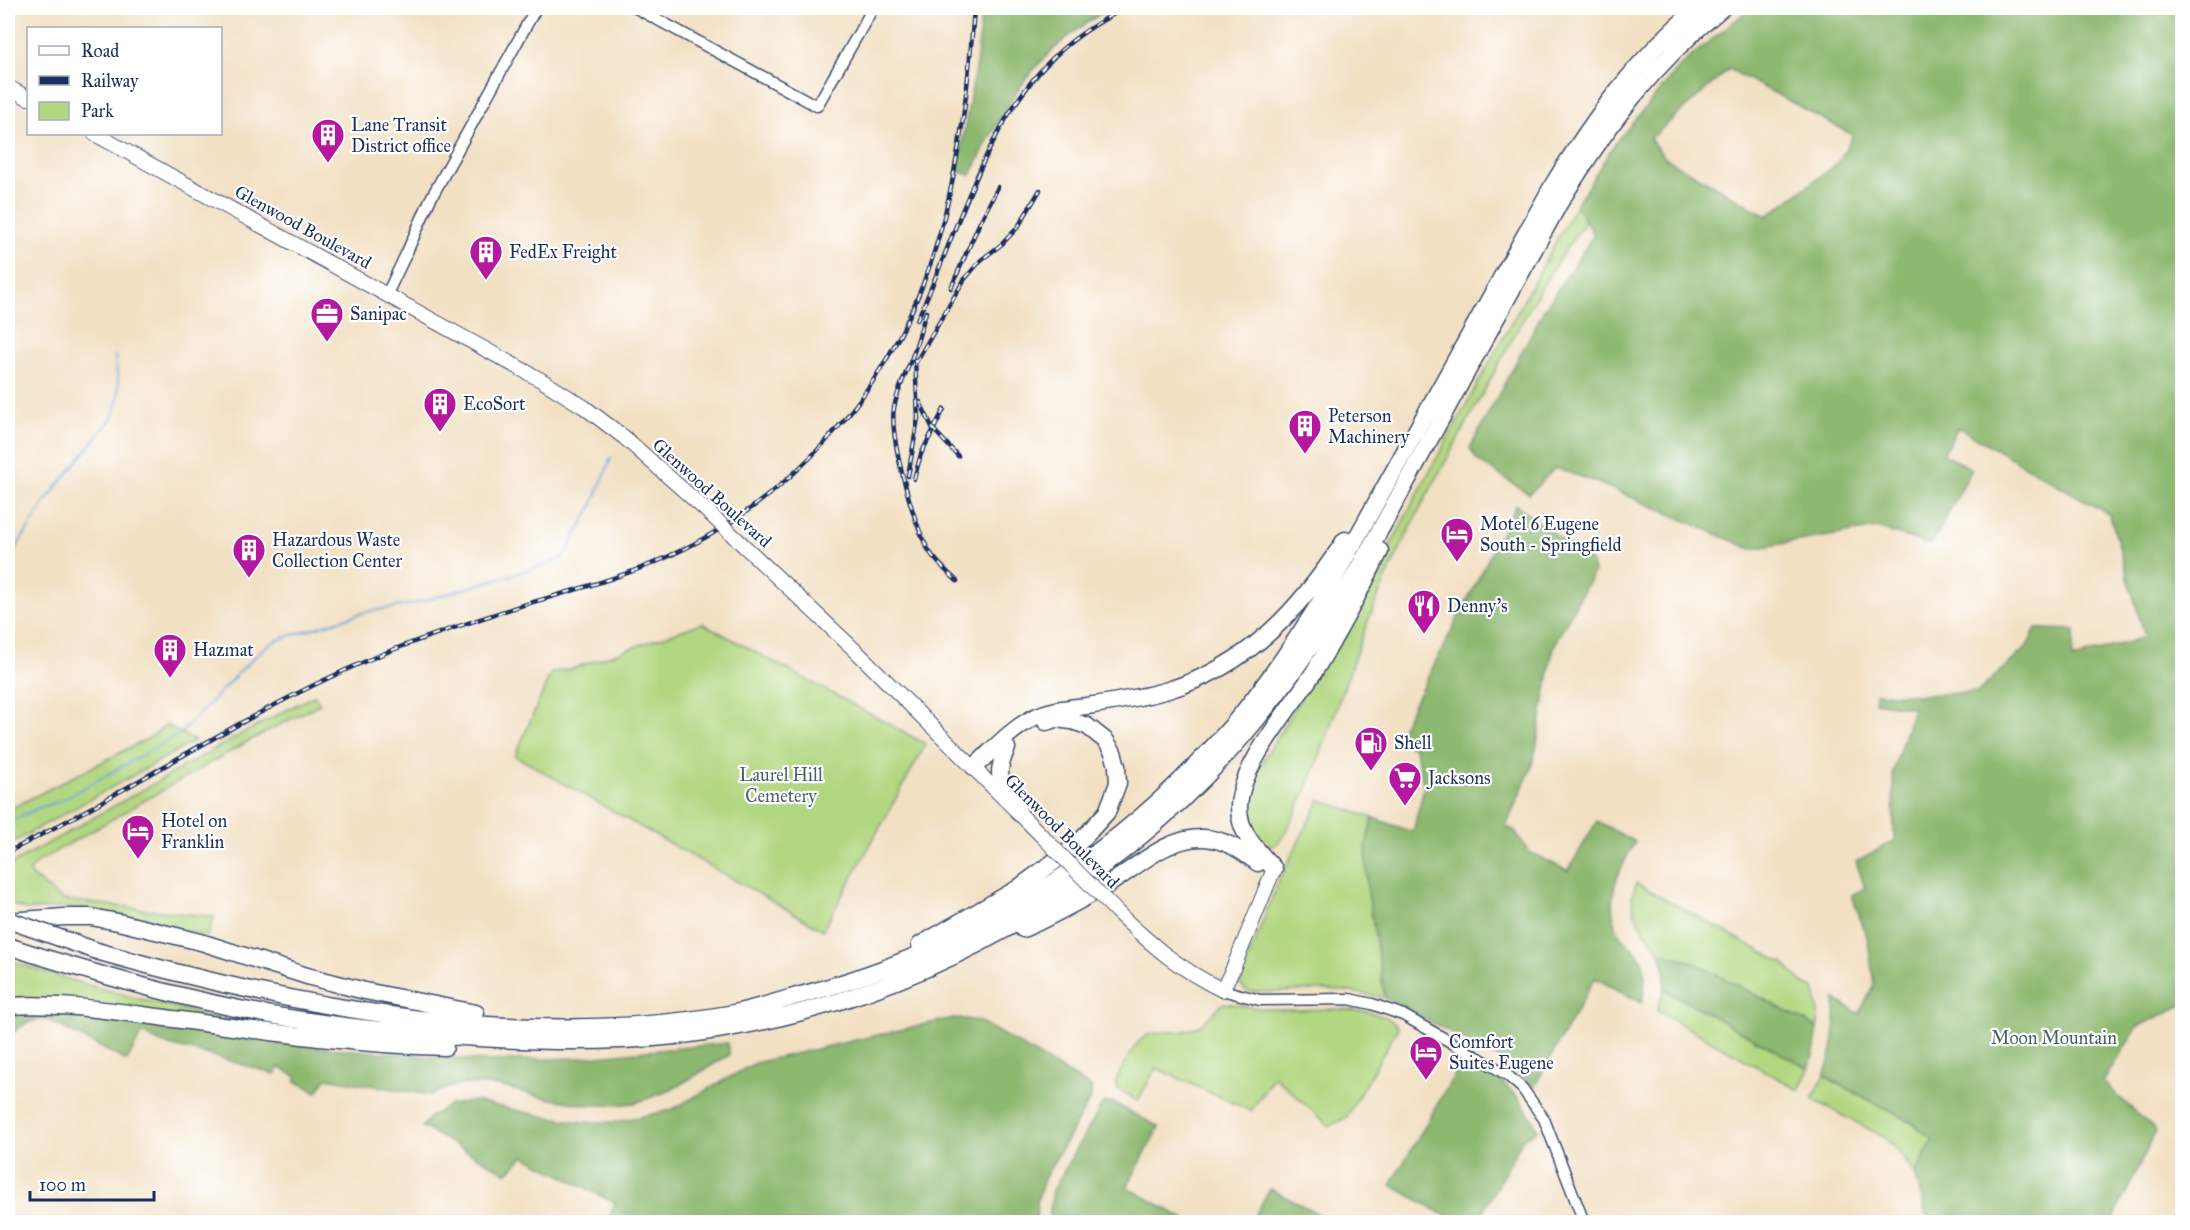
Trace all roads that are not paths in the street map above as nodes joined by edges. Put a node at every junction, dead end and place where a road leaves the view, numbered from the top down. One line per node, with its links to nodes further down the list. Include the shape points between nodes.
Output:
1 (536, 8): 9 (street, via 430,200)
2 (636, 8): 3 (street, via 817,106)
3 (873, 8)
4 (1698, 8): 10 (highway, via 1643,60 1581,139 1554,183)
5 (1722, 8): 10 (highway, via 1666,57 1593,149)
6 (8, 87): 7 (main road)
7 (27, 97)
8 (97, 135): 9 (main road, Glenwood Boulevard)
9 (387, 294): 12 (main road, Glenwood Boulevard, bridge, via 541,380 625,438 859,654)
10 (1417, 445): 12 (highway, via 1311,588 1268,635 1245,653 1220,669 1170,689 1036,716 1011,732); 14 (highway, via 1393,522 1357,597 1257,757 1241,792 1239,809 1245,836); 16 (highway, via 1332,613 1290,675 1230,751 1187,796 1095,874); 18 (highway, via 1294,644 1231,727 1188,774 1108,844 1026,900 964,936)
11 (1006, 748): 12 (highway); 13 (highway, via 998,771); 18 (highway, via 1041,723 1056,719 1087,726 1106,741 1117,766 1118,783 1107,812 1078,844 1017,889)
12 (977, 771): 13 (main road, Glenwood Boulevard)
13 (1019, 813): 19 (main road, Glenwood Boulevard, bridge, via 1164,956)
14 (1274, 869): 16 (highway, via 1215,839 1188,839 1158,852 1048,918 1013,934); 19 (main road)
15 (8, 920): 21 (highway, bridge, via 186,976 329,1005 484,1024); 21 (highway, via 91,917 118,922 201,942 376,994)
16 (990, 938): 22 (highway, via 896,982 783,1016 675,1036)
17 (8, 946): 22 (highway, via 97,975 240,1010 415,1034)
18 (870, 975): 21 (highway, via 732,1014 615,1026)
19 (1222, 990): 23 (street, via 1260,1000 1349,999 1372,1004 1403,1015 1507,1075 1522,1088 1544,1119)
20 (8, 1006): 22 (highway, via 37,1004 101,1010 321,1039 413,1046 498,1048)
21 (550, 1026)
22 (532, 1041)
23 (1584, 1222)

